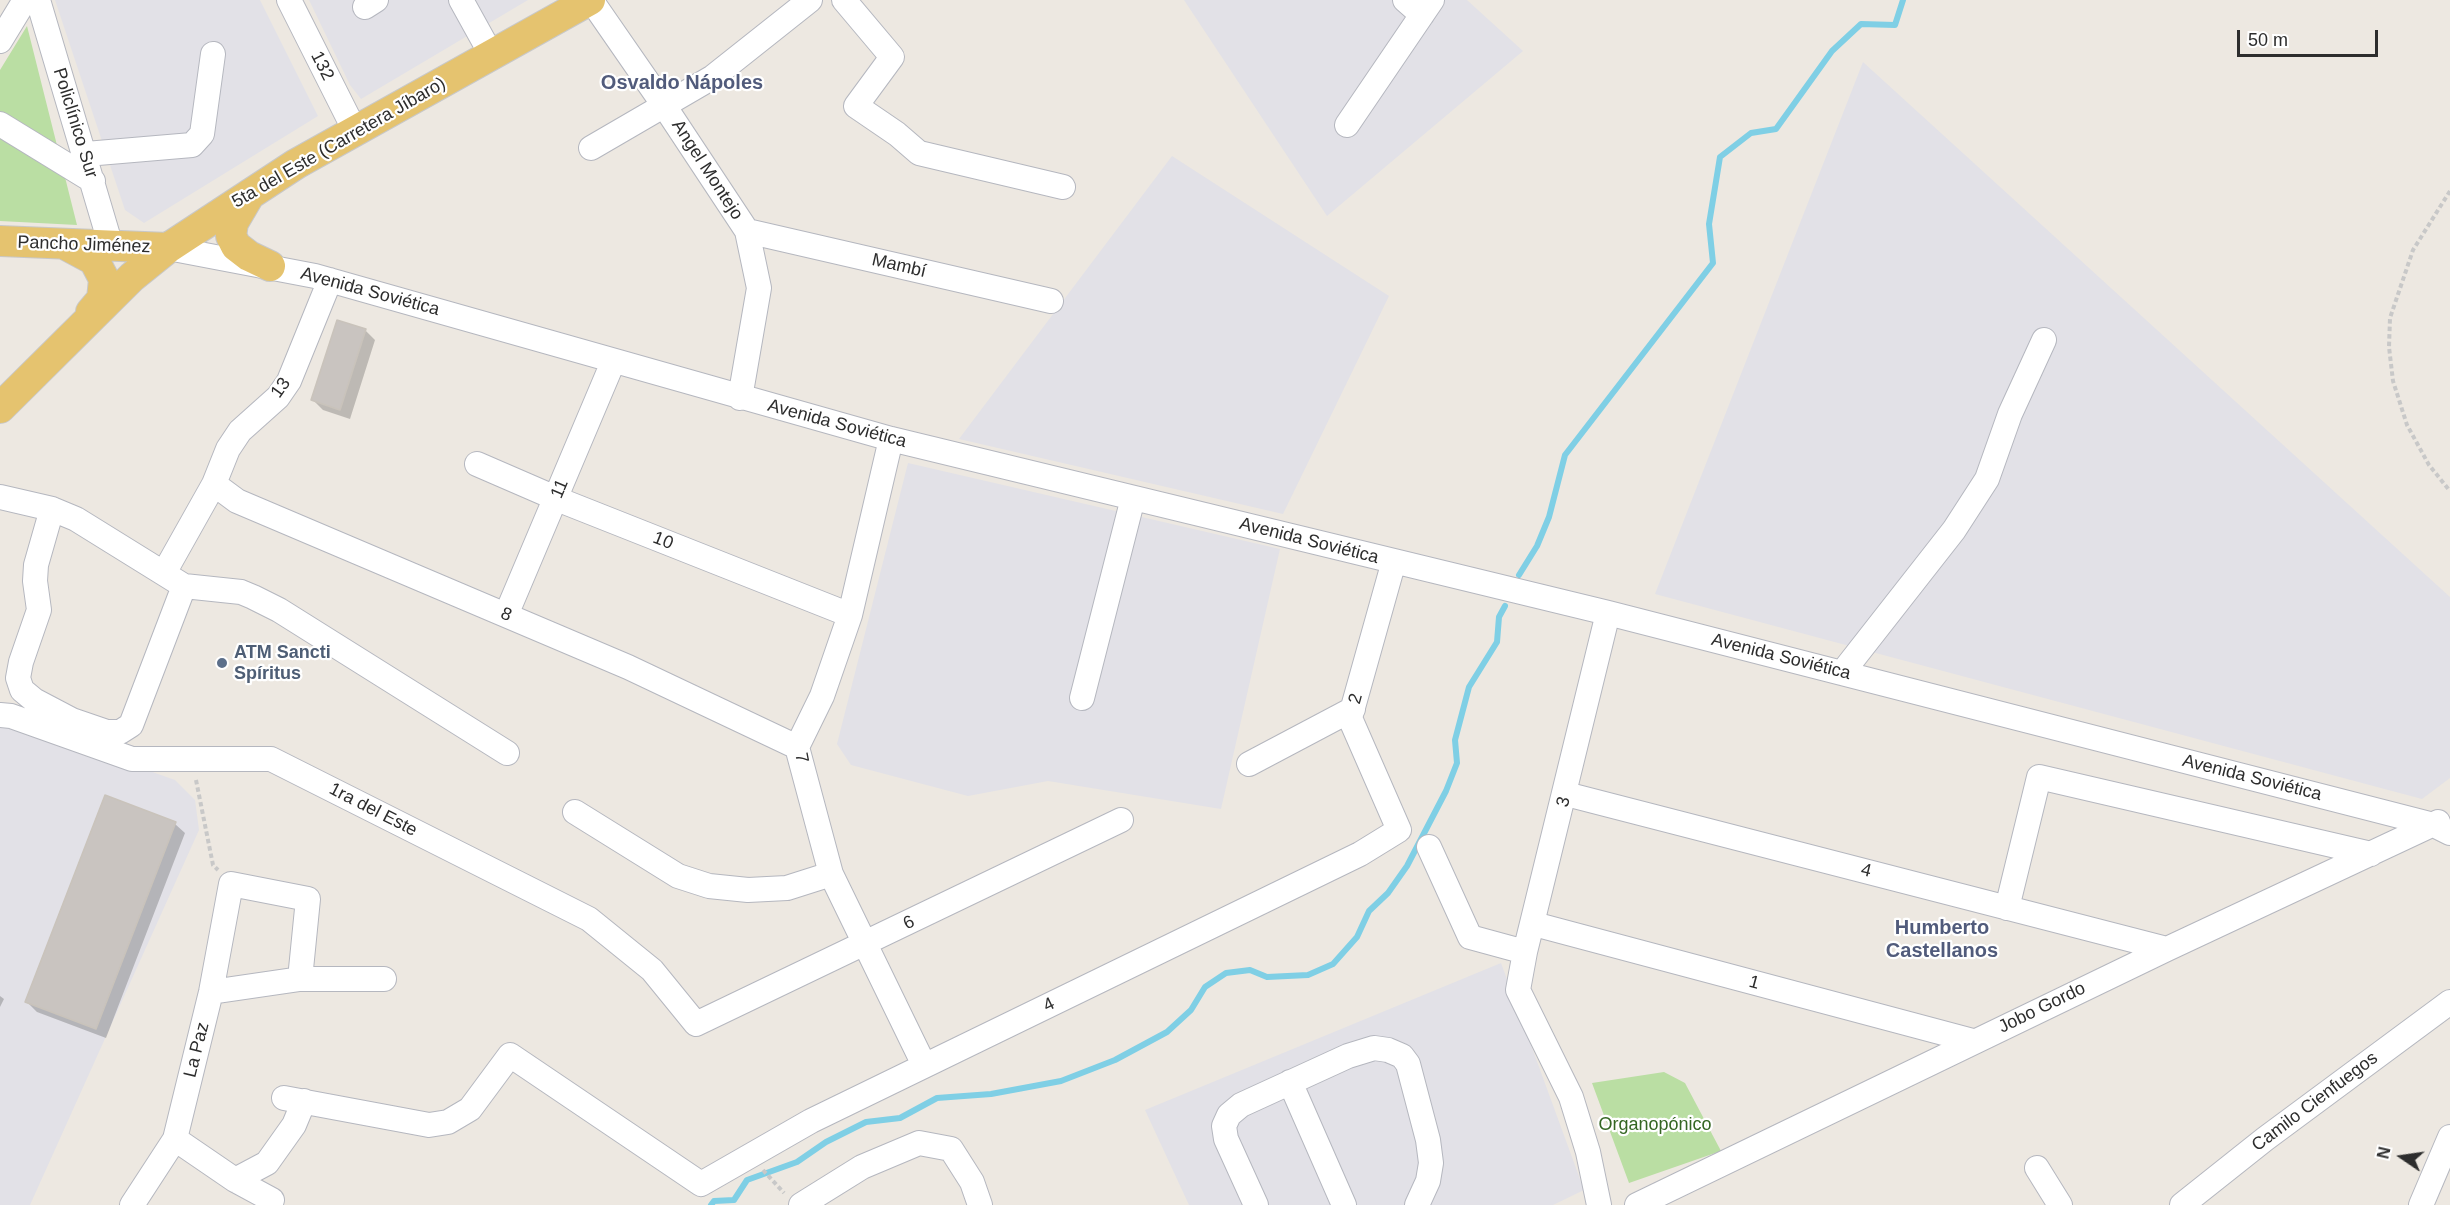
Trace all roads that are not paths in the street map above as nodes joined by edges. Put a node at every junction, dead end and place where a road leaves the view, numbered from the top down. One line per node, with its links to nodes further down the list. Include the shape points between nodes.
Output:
1 (25, 0): 9 (street)
2 (38, 0): 17 (street, Policlínico Sur)
3 (289, 0): 15 (street, 132)
4 (461, 0): 11 (street)
5 (590, 0): 11 (main road, 5ta del Este (Carretera Jíbaro)); 12 (street, Angel Montejo)
6 (810, 0): 12 (street, via 713,77)
7 (844, 0): 19 (street, via 892,57 856,106 919,153)
8 (1420, 5): 14 (street)
9 (0, 41)
10 (213, 54): 17 (street, via 202,134 192,146)
11 (492, 56): 15 (main road, 5ta del Este (Carretera Jíbaro))
12 (663, 104): 16 (street); 21 (street, Angel Montejo)
13 (0, 124): 18 (street)
14 (1347, 125)
15 (356, 133): 20 (main road, 5ta del Este (Carretera Jíbaro))
16 (591, 148)
17 (86, 154): 18 (street, Policlínico Sur)
18 (93, 181): 24 (street, Policlínico Sur)
19 (1063, 187)
20 (251, 192): 25 (main road, 5ta del Este (Carretera Jíbaro)); 26 (main road, via 233,223 231,236 249,256)
21 (747, 231): 28 (street, Mambí); 32 (street, Angel Montejo, via 759,288)
22 (0, 241): 23 (main road, Pancho Jiménez)
23 (66, 245): 24 (main road, Pancho Jiménez); 29 (main road, via 94,260 104,279 102,299)
24 (111, 246): 25 (main road, Pancho Jiménez)
25 (168, 248): 26 (street, Avenida Soviética); 29 (main road, 5ta del Este (Carretera Jíbaro))
26 (270, 266): 27 (street, Avenida Soviética)
27 (330, 280): 31 (street, Avenida Soviética); 36 (street, 13, via 289,381 278,397 240,431)
28 (1051, 301)
29 (77, 330): 33 (main road, 5ta del Este (Carretera Jíbaro))
30 (2044, 340): 46 (street, via 2010,414 1987,479 1954,530)
31 (613, 362): 32 (street, Avenida Soviética); 38 (street, 11)
32 (740, 398): 34 (street, Avenida Soviética)
33 (0, 408)
34 (891, 439): 39 (street, Avenida Soviética); 45 (street, 7)
35 (477, 464): 38 (street, 10)
36 (214, 484): 42 (street, 13); 44 (street, 8, via 237,501)
37 (0, 497): 40 (street)
38 (556, 498): 44 (street, 11); 45 (street, 10)
39 (1133, 498): 41 (street, Avenida Soviética); 47 (street)
40 (52, 509): 42 (street, via 76,519); 42 (street, 13, via 36,565 34,581 39,610 18,678 22,690 34,700 72,720 107,732 120,732 131,725)
41 (1394, 561): 43 (street, Avenida Soviética); 48 (street, 2)
42 (174, 580): 51 (street, via 241,592 279,610)
43 (1608, 613): 46 (street, Avenida Soviética); 53 (street, 3)
44 (506, 615): 50 (street, 8, via 628,667)
45 (850, 615): 50 (street, 7, via 822,696)
46 (1842, 673): 56 (street, Avenida Soviética)
47 (1082, 698)
48 (1353, 708): 52 (street); 57 (street, 2, via 1350,718)
49 (0, 715): 70 (street, 1ra del Este, via 132,759 271,759 589,919 652,970)
50 (797, 747): 60 (street, 7)
51 (507, 753)
52 (1249, 764)
53 (1566, 794): 61 (street, 4); 62 (street, 3)
54 (575, 812): 60 (street, via 678,876 709,886 787,888)
55 (1121, 820): 63 (street, 6)
56 (2445, 824): 59 (street, Jobo Gordo)
57 (1399, 830): 72 (street, 4, via 1360,854)
58 (1429, 847): 65 (street, via 1470,937)
59 (2371, 854): 61 (street, via 2039,777); 64 (street, Jobo Gordo)
60 (831, 874): 63 (street, 7)
61 (2007, 908): 64 (street, 4)
62 (1534, 924): 65 (street, 3); 71 (street, 1)
63 (864, 945): 70 (street, 6); 72 (street, 7)
64 (2167, 949): 71 (street, Jobo Gordo)
65 (1525, 952): 85 (street, 3, via 1518,990 1571,1097)
66 (300, 979): 67 (street); 68 (street); 68 (street, La Paz, via 308,899 231,884)
67 (384, 979)
68 (211, 992): 75 (street, La Paz)
69 (2450, 1002): 88 (street, Camilo Cienfuegos)
70 (696, 1024)
71 (1973, 1041): 86 (street, Jobo Gordo)
72 (924, 1065): 77 (street, 4, via 811,1121 701,1184 510,1055 470,1109 448,1122 429,1125 294,1100 294,1125 267,1163)
73 (1290, 1082): 82 (street, via 1241,1105 1229,1115 1224,1126 1226,1139); 83 (street); 84 (street, via 1374,1048 1402,1056 1408,1064 1431,1163)
74 (2450, 1137): 89 (street)
75 (174, 1139): 77 (street); 78 (street, La Paz)
76 (2037, 1168): 87 (street)
77 (235, 1180): 79 (street, via 272,1200)
78 (132, 1205)
79 (270, 1205)
80 (801, 1205): 81 (street, via 862,1167 919,1143 951,1149 972,1182)
81 (980, 1205)
82 (1256, 1205)
83 (1344, 1205)
84 (1417, 1205)
85 (1599, 1205)
86 (1637, 1205)
87 (2060, 1205)
88 (2182, 1205)
89 (2421, 1205)

